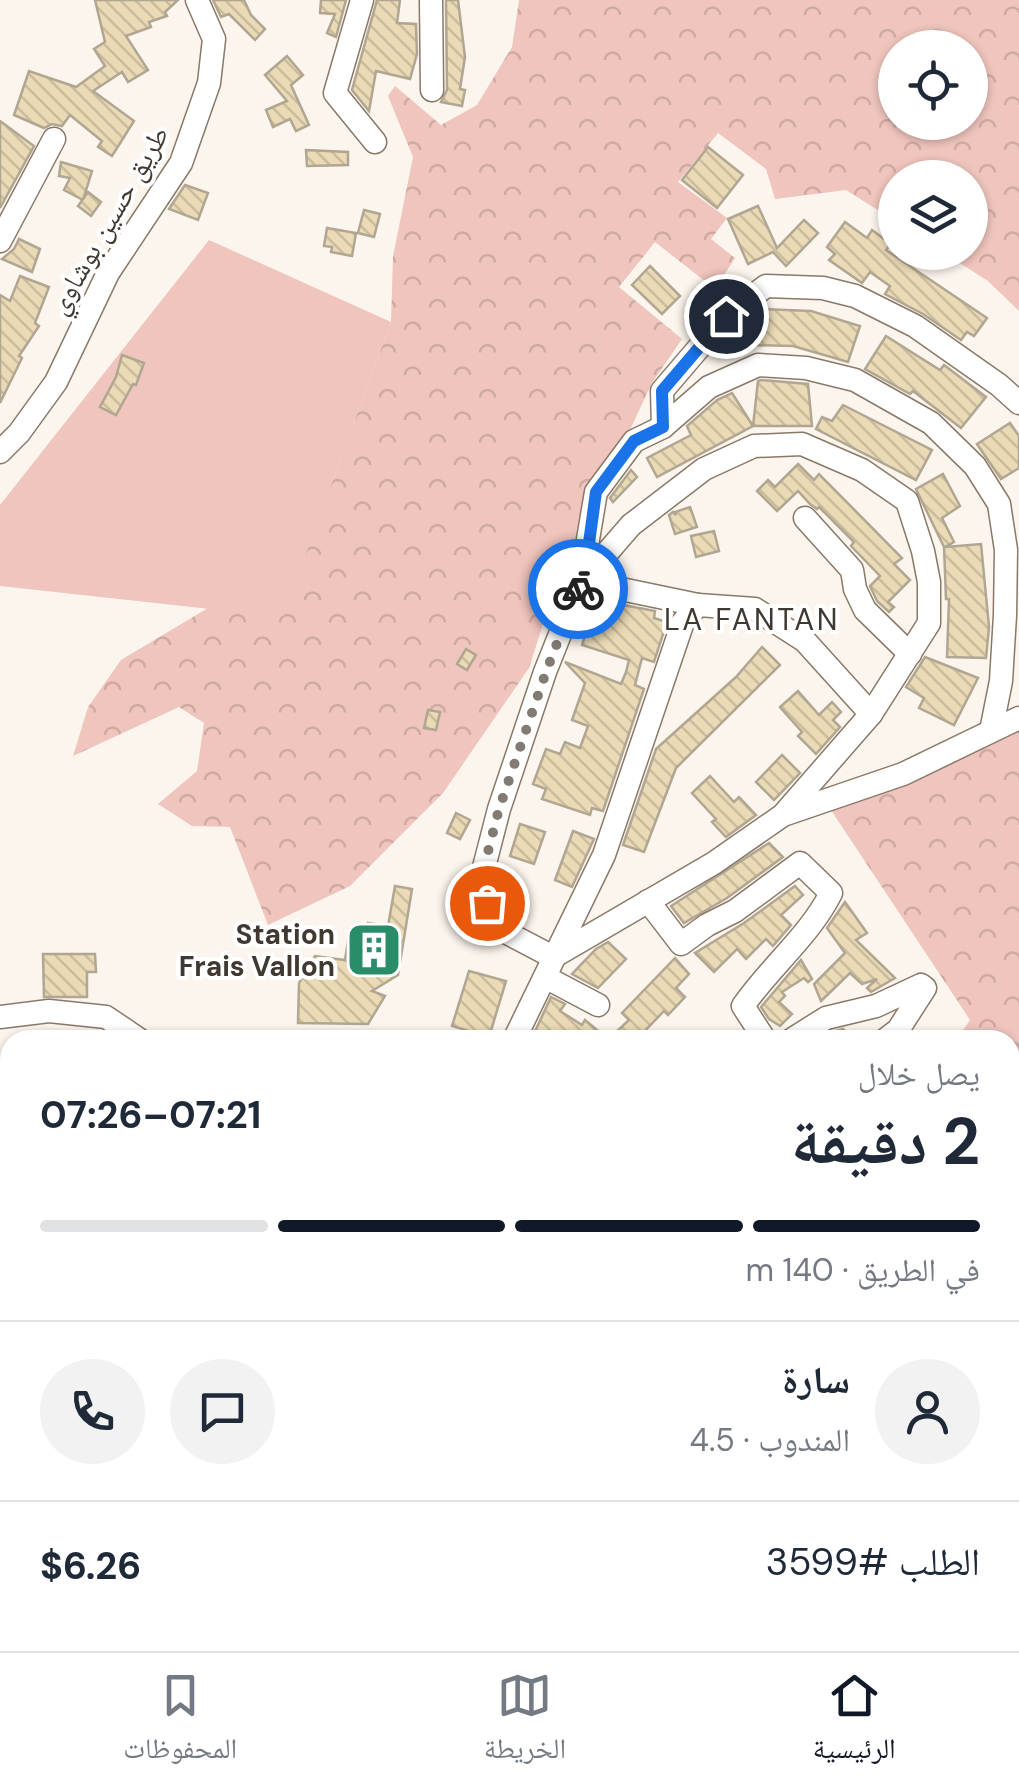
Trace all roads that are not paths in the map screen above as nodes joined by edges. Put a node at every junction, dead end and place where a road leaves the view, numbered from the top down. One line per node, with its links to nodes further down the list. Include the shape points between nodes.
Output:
1 (198, 0): 10 (street, طريق حسين بوشاوي, via 214,39 209,84 181,163 108,273 56,382)
2 (362, 0): 6 (street, via 335,93)
3 (431, 0): 4 (street)
4 (432, 90)
5 (54, 139): 7 (street)
6 (375, 142)
7 (0, 241)
8 (1019, 403): 9 (street, via 915,326 855,296 766,286 726,316 662,391)
9 (663, 427): 12 (street, via 634,441 596,492); 17 (street, via 709,387 758,365 855,380 931,424 975,466 999,504 1005,614)
10 (0, 452)
11 (805, 518): 14 (street, via 852,570 865,610)
12 (585, 576): 13 (street); 14 (street, via 630,525 704,469 754,446 802,444 862,470 907,502 929,582 929,624); 20 (street, via 510,775 483,871 492,925)
13 (698, 605): 15 (street, via 754,609 788,630); 20 (street, via 683,622 604,855)
14 (910, 654): 15 (street)
15 (872, 714): 18 (street)
16 (1019, 718): 17 (street)
17 (991, 730): 18 (street, via 903,774)
18 (783, 815): 19 (street)
19 (648, 901): 20 (street); 25 (street, via 681,944 800,864 831,893 743,1006)
20 (549, 967): 21 (street); 24 (street)
21 (598, 1005)
22 (0, 1017): 23 (street, via 49,1011 106,1017)
23 (125, 1030)
24 (519, 1030)
25 (759, 1030)
26 (807, 1030): 27 (street, via 921,985 926,988)
27 (898, 1030)

